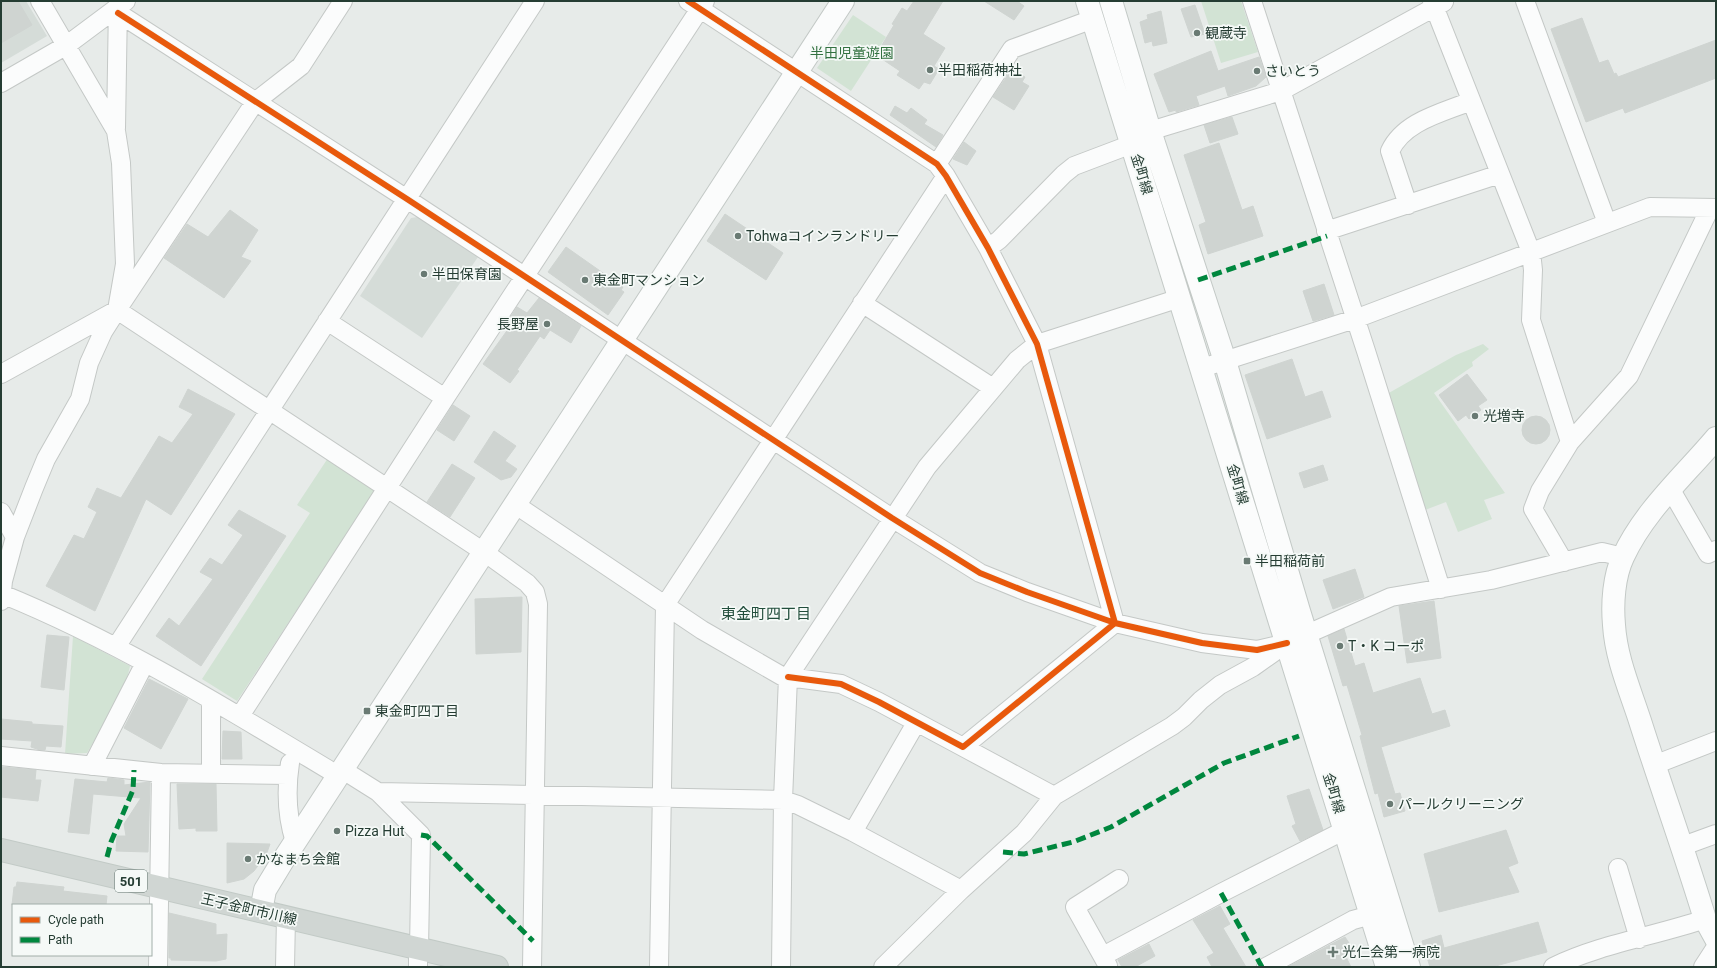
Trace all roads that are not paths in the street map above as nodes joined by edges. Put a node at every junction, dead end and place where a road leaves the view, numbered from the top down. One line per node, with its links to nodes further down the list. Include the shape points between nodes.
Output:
1 (40, 1): 12 (street)
2 (343, 1): 17 (street, via 301,66)
3 (535, 1): 23 (street)
4 (843, 1): 13 (main road)
5 (1111, 1): 19 (main road, 金町線)
6 (1252, 1): 15 (street)
7 (1525, 1): 26 (street)
8 (1437, 3): 15 (street); 16 (street)
9 (698, 4): 13 (street); 30 (street)
10 (120, 6): 12 (street); 17 (street); 18 (street)
11 (1090, 10): 20 (main road, 金町線); 21 (street, via 1012,49)
12 (67, 45): 14 (street); 18 (street)
13 (797, 73): 21 (street); 36 (main road)
14 (1, 83)
15 (1282, 91): 19 (street); 27 (street)
16 (1471, 101): 22 (street); 24 (street, via 1410,126 1395,140 1390,151)
17 (256, 102): 23 (street); 33 (street)
18 (116, 131): 33 (street, via 121,163 125,264)
19 (1150, 131): 38 (main road, 金町線)
20 (1132, 144): 28 (street, via 1074,166); 31 (main road, 金町線)
21 (942, 170): 28 (street); 32 (street)
22 (1500, 174): 24 (street); 29 (street)
23 (407, 198): 30 (street); 35 (street)
24 (1408, 205): 27 (street)
25 (1713, 208): 26 (street, via 1650,207); 46 (street, via 1629,376)
26 (1607, 223): 29 (street)
27 (1326, 231): 34 (street)
28 (988, 248): 37 (street)
29 (1531, 252): 34 (street); 46 (street, via 1531,320)
30 (525, 277): 36 (street); 42 (street)
31 (1180, 298): 37 (street); 39 (main road, 金町線)
32 (862, 303): 41 (street); 45 (street)
33 (117, 310): 40 (street); 43 (street); 52 (street, via 103,332 89,363 80,399 46,459)
34 (1355, 319): 38 (street); 58 (street)
35 (327, 321): 42 (street); 43 (street)
36 (622, 341): 45 (street); 49 (main road)
37 (1037, 344): 41 (street, via 1017,360); 60 (street)
38 (1225, 362): 39 (street); 61 (main road, 金町線)
39 (1202, 368): 61 (main road, 金町線)
40 (1, 374)
41 (993, 388): 51 (street, via 927,467)
42 (445, 398): 47 (street)
43 (269, 410): 47 (street); 62 (street)
44 (1716, 438): 48 (main road)
45 (773, 440): 51 (street); 59 (street)
46 (1570, 442): 56 (street, via 1540,492 1533,509)
47 (388, 487): 54 (street); 66 (street)
48 (1671, 490): 53 (street, via 1708,554); 55 (main road, via 1640,527)
49 (516, 505): 54 (main road); 59 (street)
50 (1, 512): 52 (street)
51 (892, 518): 60 (street, via 980,572 1027,592); 64 (street)
52 (15, 537): 57 (street)
53 (1716, 550)
54 (484, 552): 76 (main road); 79 (street, via 527,583 535,592 538,604)
55 (1623, 557): 56 (street, via 1602,552); 72 (main road, via 1618,570 1614,598 1616,646)
56 (1564, 562): 58 (street)
57 (2, 589): 62 (street)
58 (1441, 589): 61 (street, via 1391,597)
59 (665, 605): 64 (street, via 702,630); 81 (street)
60 (1115, 623): 61 (street, via 1202,643 1257,650); 69 (street)
61 (1297, 639): 80 (street, via 1220,685 1172,726); 83 (main road, 金町線); 112 (main road, 金町線)
62 (116, 647): 63 (street)
63 (145, 663): 65 (street); 73 (street)
64 (788, 678): 67 (street, via 841,684); 82 (street)
65 (211, 701): 66 (street); 75 (street)
66 (240, 716): 70 (street)
67 (916, 723): 69 (street); 84 (street)
68 (1716, 741): 72 (street)
69 (963, 747): 80 (street)
70 (294, 749): 76 (street); 77 (street)
71 (1, 756): 73 (street)
72 (1654, 765): 87 (main road)
73 (92, 766): 74 (street)
74 (161, 773): 75 (street); 91 (street)
75 (211, 773): 77 (street)
76 (341, 773): 78 (street); 86 (main road)
77 (288, 775): 86 (street, via 289,822)
78 (378, 792): 79 (street); 100 (street, via 421,835)
79 (536, 794): 81 (street); 106 (street)
80 (1054, 796): 92 (street, via 1024,833)
81 (662, 798): 82 (street); 107 (street)
82 (782, 800): 84 (street, via 798,805); 108 (street)
83 (1345, 830): 94 (main road, 金町線); 101 (street, via 1221,893)
84 (853, 832): 92 (street)
85 (1716, 834): 87 (street)
86 (295, 842): 93 (main road, via 265,890)
87 (1683, 846): 96 (main road)
88 (1, 850): 91 (main road, 王子金町市川線 / 501)
89 (1618, 868): 97 (street)
90 (1119, 880): 101 (street, via 1075,908)
91 (160, 888): 93 (main road, 王子金町市川線 / 501); 103 (street)
92 (961, 890): 109 (street)
93 (261, 911): 95 (main road, 王子金町市川線 / 501)
94 (1371, 915): 110 (street, via 1353,920); 111 (main road, 金町線)
95 (286, 917): 100 (main road, 王子金町市川線 / 501); 104 (street)
96 (1705, 920): 97 (street); 98 (main road)
97 (1639, 939): 102 (street, via 1562,961)
98 (1716, 939)
99 (1716, 947): 113 (street)
100 (418, 955): 105 (main road, 王子金町市川線 / 501)
101 (1106, 962)
102 (1557, 966)
103 (158, 967)
104 (285, 967)
105 (497, 967)
106 (532, 967)
107 (659, 967)
108 (781, 967)
109 (883, 967)
110 (1266, 967)
111 (1387, 967)
112 (1409, 967)
113 (1703, 967)

